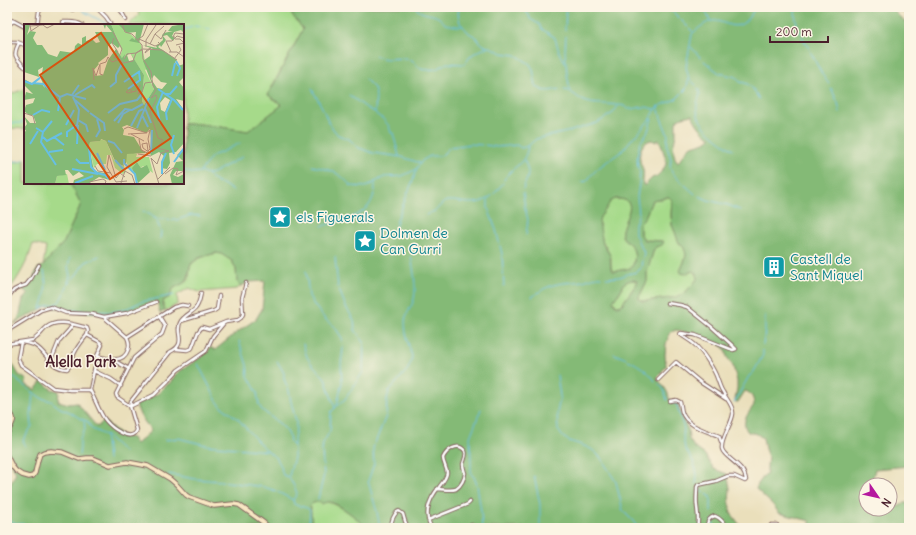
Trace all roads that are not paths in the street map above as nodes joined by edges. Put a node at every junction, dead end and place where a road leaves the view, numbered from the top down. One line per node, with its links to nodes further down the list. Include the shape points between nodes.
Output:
1 (42, 7): 11 (street)
2 (60, 7): 3 (street, via 72,10)
3 (77, 7)
4 (96, 7): 10 (street)
5 (119, 7): 7 (street)
6 (7, 19): 8 (street)
7 (126, 20)
8 (14, 21): 13 (street); 14 (street)
9 (63, 22): 12 (street)
10 (110, 23)
11 (36, 24)
12 (81, 24)
13 (7, 25)
14 (24, 26)
15 (7, 42): 16 (street)
16 (19, 43): 17 (street); 18 (street, via 14,54)
17 (24, 45)
18 (24, 66)
19 (39, 265): 23 (street, via 26,285 14,290)
20 (246, 283): 30 (street, via 242,298 242,317)
21 (201, 293): 29 (street, via 195,309)
22 (219, 296): 29 (street, via 217,309 214,311)
23 (7, 298)
24 (156, 302): 28 (street, via 127,313)
25 (666, 303): 46 (street, via 687,307 735,347 733,350 695,335 680,334 700,350 717,376)
26 (188, 306): 27 (street, via 174,307)
27 (159, 316): 34 (street); 41 (street, via 164,326 162,334 134,358)
28 (104, 317): 32 (street, via 66,313 51,307 41,310); 34 (street)
29 (181, 321): 37 (street, via 180,341)
30 (224, 323): 37 (street, via 209,329 202,327 192,348); 48 (street, via 213,336 205,352 178,370 154,395)
31 (73, 324): 33 (street, via 87,328); 35 (street, via 53,324 36,338); 39 (street, via 58,341 53,356)
32 (7, 331)
33 (87, 335): 38 (street, via 102,344); 39 (street, via 68,369 57,367)
34 (127, 337): 40 (street, via 129,348 126,354 122,359)
35 (21, 342): 36 (street); 39 (street, via 35,346); 45 (street, via 18,358 21,365 53,388)
36 (7, 344)
37 (176, 349): 48 (street, via 161,363 131,401)
38 (97, 356): 40 (street); 42 (street)
39 (48, 360)
40 (112, 360): 41 (street)
41 (129, 369): 44 (street)
42 (94, 371): 44 (street); 45 (street)
43 (658, 380): 46 (street, via 676,362)
44 (121, 386): 48 (street, via 116,396)
45 (90, 390): 48 (street, via 105,420 123,434 131,436 136,430)
46 (726, 400): 51 (street, via 733,408 733,415)
47 (670, 401): 51 (street, via 680,402 684,416 691,424 719,436)
48 (130, 406)
49 (7, 410): 50 (main road, via 14,421)
50 (7, 432)
51 (722, 444): 64 (street, via 722,450 740,467 746,480 728,476 698,485)
52 (7, 456): 59 (main road, via 16,471 29,477 35,473 40,454 51,451 62,452 78,459 93,458 110,465 129,462 146,466 170,479 189,497 214,506 239,505)
53 (437, 489): 53 (street, via 456,489 465,477 465,453 461,448 455,447 445,453 443,458 446,476); 55 (street, via 430,501)
54 (470, 502): 55 (street)
55 (428, 520): 62 (street)
56 (472, 525): 63 (street)
57 (777, 525): 66 (street)
58 (726, 527): 65 (street, via 715,516 708,520)
59 (267, 528)
60 (392, 528): 61 (street, via 395,514 399,511 403,514)
61 (408, 528)
62 (432, 528)
63 (462, 528)
64 (697, 528)
65 (706, 528)
66 (768, 528)

